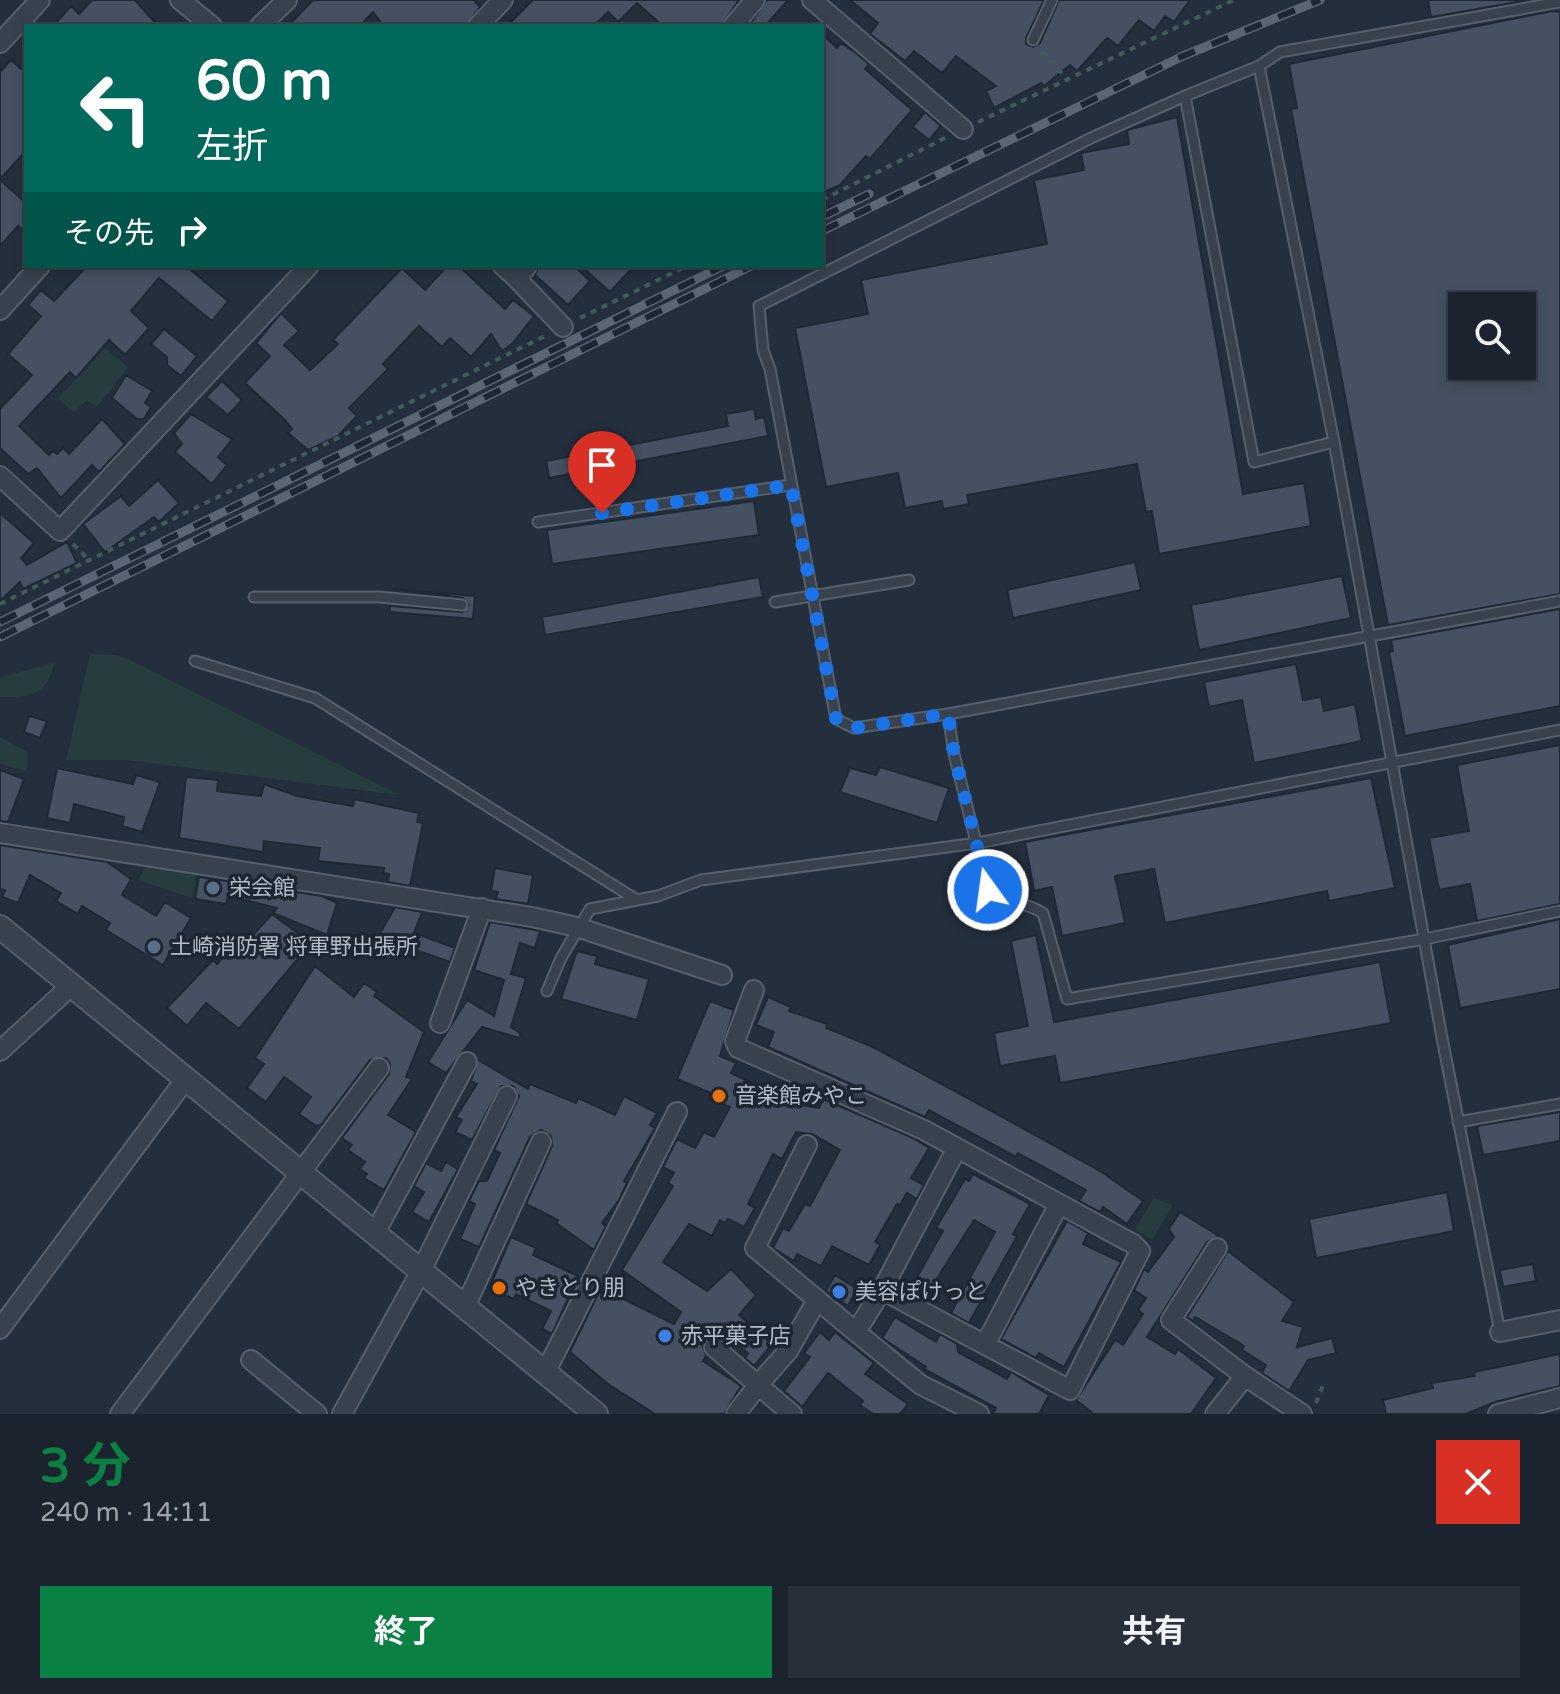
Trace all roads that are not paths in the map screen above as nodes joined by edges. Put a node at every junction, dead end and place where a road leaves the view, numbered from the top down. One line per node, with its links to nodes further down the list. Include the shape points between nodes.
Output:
1 (40, 0): 14 (street)
2 (180, 0): 9 (street)
3 (287, 0): 10 (street)
4 (503, 0): 11 (street)
5 (755, 0): 12 (street)
6 (812, 0): 17 (street)
7 (1052, 0): 13 (lane)
8 (1560, 2): 15 (lane, via 1280,52)
9 (210, 24)
10 (262, 24)
11 (480, 24)
12 (735, 24)
13 (1033, 40)
14 (0, 43)
15 (1259, 66): 16 (lane); 23 (lane)
16 (1185, 96): 23 (lane, via 1254,462); 25 (lane, via 759,306)
17 (963, 129)
18 (38, 268): 21 (street)
19 (307, 268): 24 (street, via 60,531)
20 (516, 270): 22 (street)
21 (0, 310)
22 (563, 327)
23 (1334, 442): 33 (lane)
24 (0, 476)
25 (791, 485): 26 (lane); 28 (lane)
26 (538, 522)
27 (909, 580): 28 (lane)
28 (812, 596): 31 (lane); 35 (lane, via 841,724 854,728)
29 (254, 597): 32 (lane, via 379,597)
30 (1560, 601): 33 (lane)
31 (775, 602)
32 (462, 605)
33 (1370, 637): 35 (lane); 37 (lane)
34 (195, 661): 40 (lane, via 315,698)
35 (948, 714): 39 (lane)
36 (1560, 730): 37 (lane)
37 (1392, 761): 39 (lane); 45 (lane)
38 (0, 833): 41 (street)
39 (977, 843): 40 (lane, via 701,880); 45 (lane, via 988,890 1043,913 1067,999)
40 (637, 900): 44 (lane, via 590,909)
41 (482, 908): 44 (street); 50 (street)
42 (1560, 911): 45 (lane)
43 (0, 927): 47 (street)
44 (577, 927): 46 (street); 49 (lane)
45 (1425, 939): 58 (lane)
46 (722, 975)
47 (71, 986): 51 (street); 54 (street)
48 (754, 990): 61 (street, via 735,1041 738,1048)
49 (547, 991)
50 (440, 1023)
51 (0, 1051)
52 (467, 1062): 64 (street)
53 (379, 1068): 62 (street)
54 (185, 1080): 62 (street); 71 (street)
55 (507, 1096): 66 (street)
56 (1560, 1104): 58 (lane)
57 (677, 1112): 77 (street)
58 (1458, 1122): 73 (lane)
59 (541, 1142): 69 (street)
60 (807, 1145): 68 (street, via 755,1248)
61 (957, 1148): 63 (street); 67 (street)
62 (300, 1172): 64 (street); 81 (street)
63 (1059, 1204): 74 (street); 74 (street, via 1140,1251 1070,1390)
64 (375, 1233): 66 (street)
65 (1217, 1248): 78 (street, via 1171,1320)
66 (421, 1271): 69 (street); 83 (street)
67 (882, 1290): 72 (street); 74 (street)
68 (817, 1300): 72 (street); 79 (street, via 788,1351)
69 (465, 1307): 77 (street)
70 (1560, 1320): 73 (street)
71 (0, 1329)
72 (856, 1332): 87 (street, via 921,1385)
73 (1500, 1332)
74 (985, 1345)
75 (714, 1347): 79 (street)
76 (251, 1360): 82 (street)
77 (545, 1373): 84 (street)
78 (1245, 1376): 88 (street); 89 (street)
79 (758, 1385): 85 (street); 86 (street)
80 (1560, 1398): 90 (street)
81 (120, 1414)
82 (317, 1414)
83 (342, 1414)
84 (596, 1414)
85 (736, 1414)
86 (792, 1414)
87 (979, 1414)
88 (1215, 1414)
89 (1302, 1414)
90 (1498, 1414)

